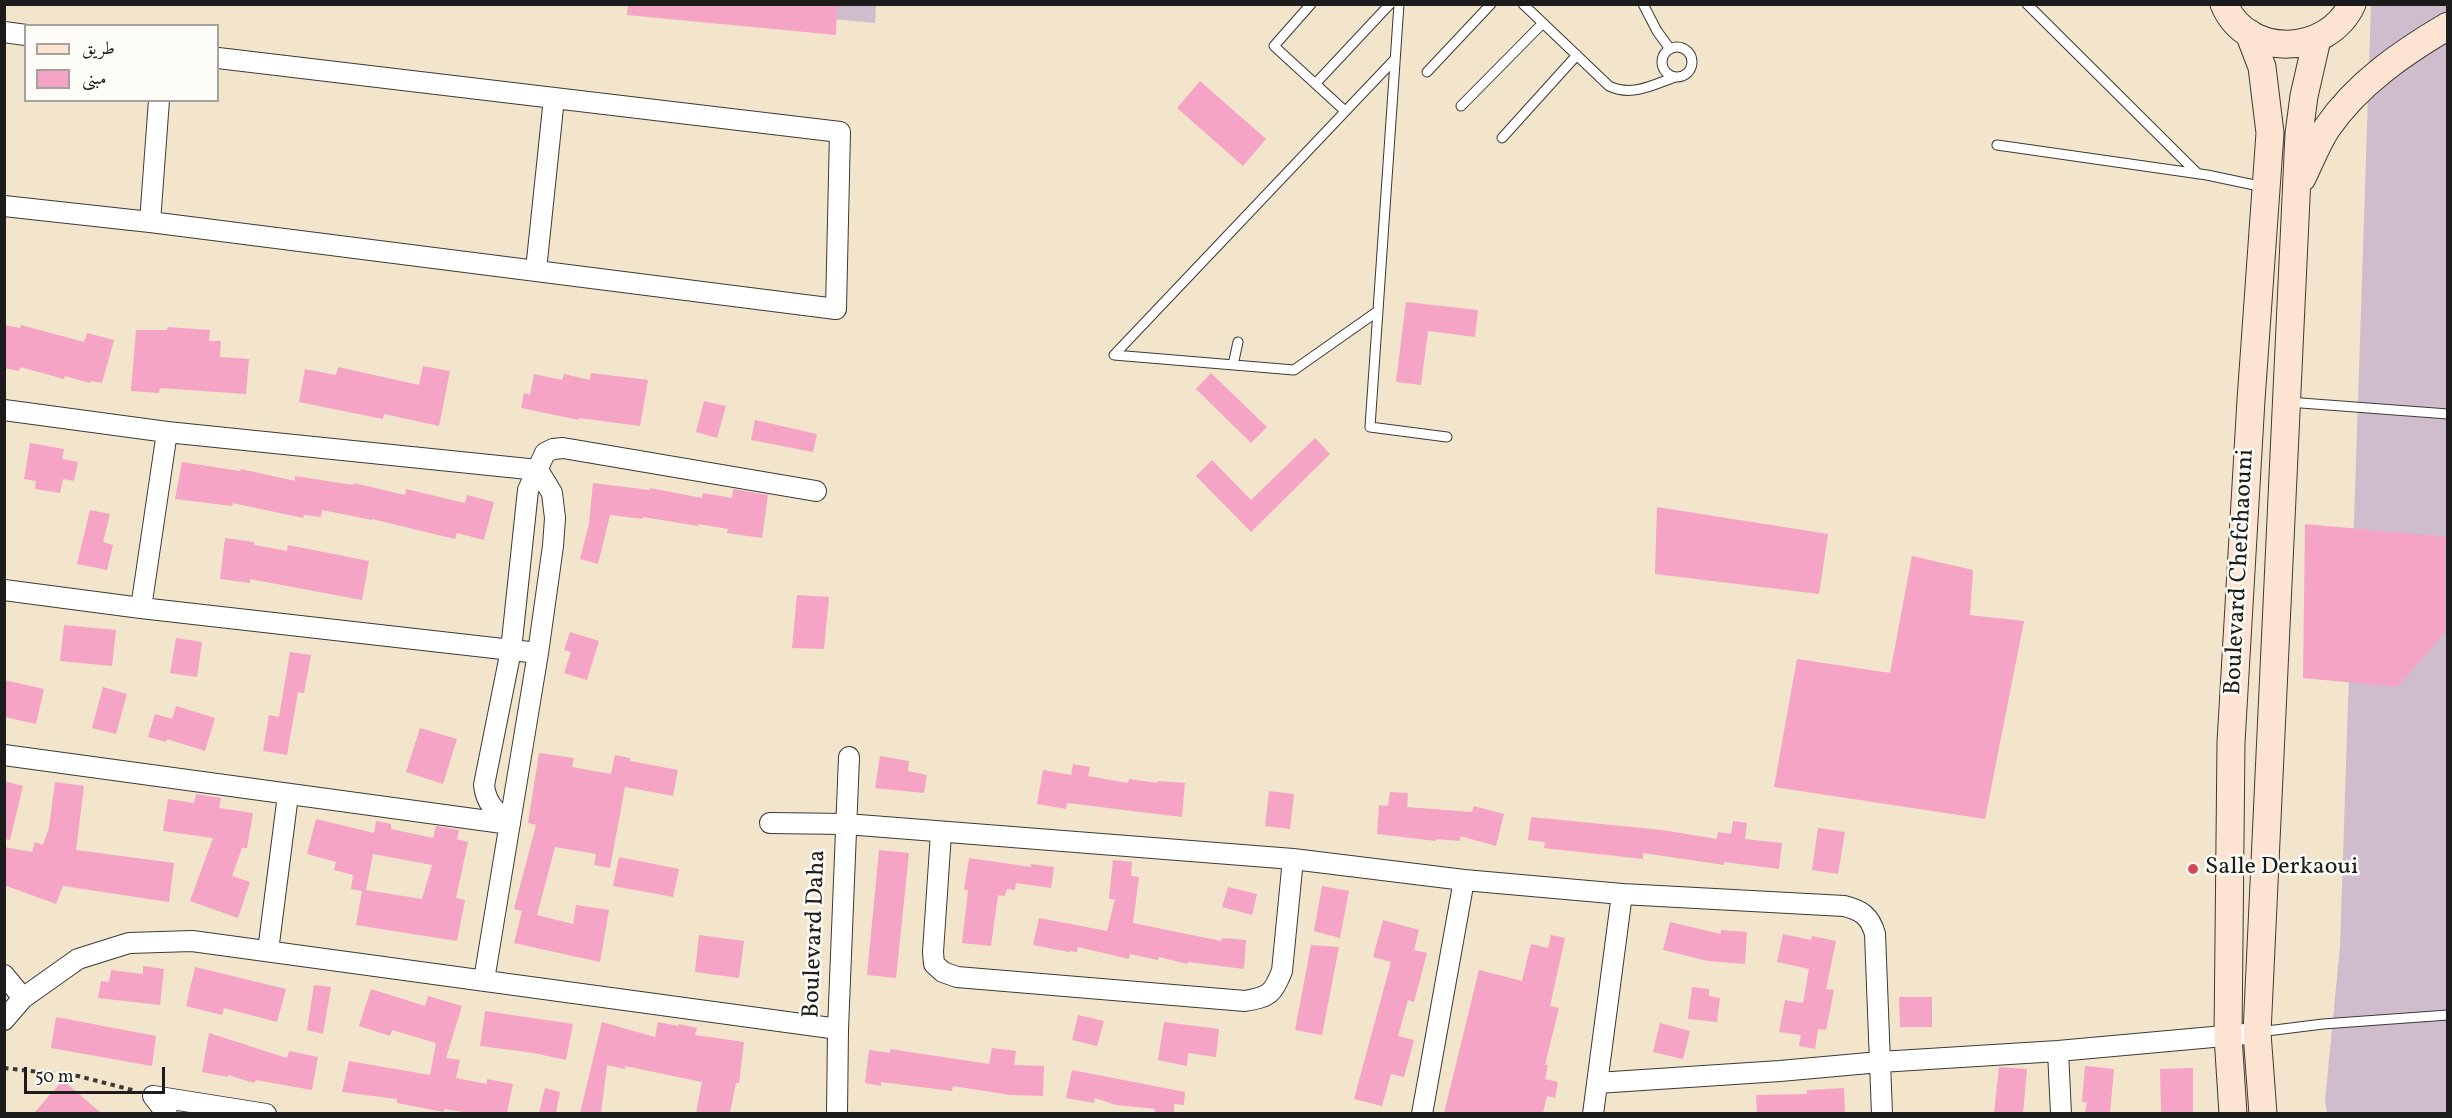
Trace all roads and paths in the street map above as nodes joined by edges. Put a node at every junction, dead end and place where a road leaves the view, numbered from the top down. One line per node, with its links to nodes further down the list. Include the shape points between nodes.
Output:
1 (1311, 4): 22 (lane, via 1274,46)
2 (1390, 4): 22 (lane)
3 (1399, 4): 19 (lane)
4 (1491, 4): 20 (lane)
5 (1523, 4): 10 (lane)
6 (1643, 4): 16 (lane)
7 (2027, 4): 29 (lane)
8 (2352, 4): 15 (street, Boulevard Chefchaouni, via 2332,31)
9 (2222, 6): 13 (street, Boulevard Chefchaouni)
10 (1543, 22): 17 (lane); 25 (lane)
11 (2448, 26): 30 (street, via 2410,48 2355,92 2326,129)
12 (4, 32): 14 (street)
13 (2249, 33): 15 (street, Boulevard Chefchaouni, via 2261,41 2285,46); 31 (street, Boulevard Chefchaouni, via 2262,67 2267,96 2270,133)
14 (24, 35)
15 (2317, 39): 30 (street, Boulevard Chefchaouni, via 2299,134)
16 (1670, 49): 21 (lane, via 1662,63 1669,75); 21 (lane, via 1685,49 1692,60 1687,73)
17 (1577, 55): 21 (lane, via 1609,86 1626,92); 27 (lane)
18 (219, 58): 23 (street)
19 (1395, 59): 26 (lane); 35 (lane)
20 (1427, 72)
21 (1675, 77)
22 (1316, 83): 26 (lane)
23 (554, 98): 34 (street); 34 (street, via 840,132 836,309)
24 (159, 102): 33 (street)
25 (1461, 106)
26 (1345, 111): 37 (lane, via 1114,355)
27 (1502, 138)
28 (1996, 145): 29 (lane)
29 (2198, 174): 31 (lane)
30 (2298, 185): 38 (street, Boulevard Chefchaouni)
31 (2266, 187): 67 (street, Boulevard Chefchaouni, via 2231,742)
32 (4, 206): 33 (street)
33 (150, 222): 34 (street)
34 (536, 270)
35 (1378, 311): 37 (lane, via 1294,370); 42 (lane, via 1370,427)
36 (1238, 342): 37 (lane)
37 (1233, 365)
38 (2286, 402): 40 (lane); 66 (street, Boulevard Chefchaouni)
39 (4, 410): 41 (street)
40 (2448, 414)
41 (167, 432): 43 (street); 46 (street)
42 (1447, 437)
43 (538, 470): 44 (street, via 545,453 563,448); 47 (street, via 528,490); 48 (street, via 552,494 555,518)
44 (816, 491)
45 (4, 590): 46 (street)
46 (141, 608): 47 (street)
47 (511, 650): 48 (street); 53 (street, via 484,785 491,808)
48 (538, 653): 53 (street)
49 (4, 755): 51 (street)
50 (849, 757): 54 (street, Boulevard Daha)
51 (288, 795): 53 (street); 59 (street)
52 (770, 823): 54 (street)
53 (510, 824): 61 (street)
54 (846, 824): 55 (street); 65 (street, Boulevard Daha)
55 (941, 833): 56 (street); 56 (street, via 933,952 934,964 944,972 957,977 1245,1000 1265,998 1275,988 1282,971)
56 (1293, 859): 57 (street)
57 (1464, 880): 58 (street); 76 (street)
58 (1622, 894): 69 (street, via 1837,904 1861,911 1875,934); 71 (street)
59 (268, 951): 61 (street); 62 (street, via 192,941 129,943 78,959)
60 (4, 975): 62 (street)
61 (484, 980): 65 (street)
62 (23, 998): 64 (street)
63 (2448, 1015): 66 (lane)
64 (4, 1020)
65 (838, 1029): 75 (street, Boulevard Daha)
66 (2257, 1033): 67 (street); 81 (street, Boulevard Chefchaouni)
67 (2228, 1036): 68 (street); 80 (street, Boulevard Chefchaouni)
68 (2058, 1051): 69 (street); 79 (street)
69 (1880, 1062): 71 (street); 78 (street)
70 (4, 1068): 72 (path, via 78,1076)
71 (1597, 1083): 77 (street)
72 (153, 1095): 73 (street); 74 (street)
73 (167, 1113)
74 (266, 1113)
75 (837, 1113)
76 (1422, 1113)
77 (1593, 1113)
78 (1882, 1113)
79 (2061, 1113)
80 (2233, 1113)
81 (2263, 1113)

